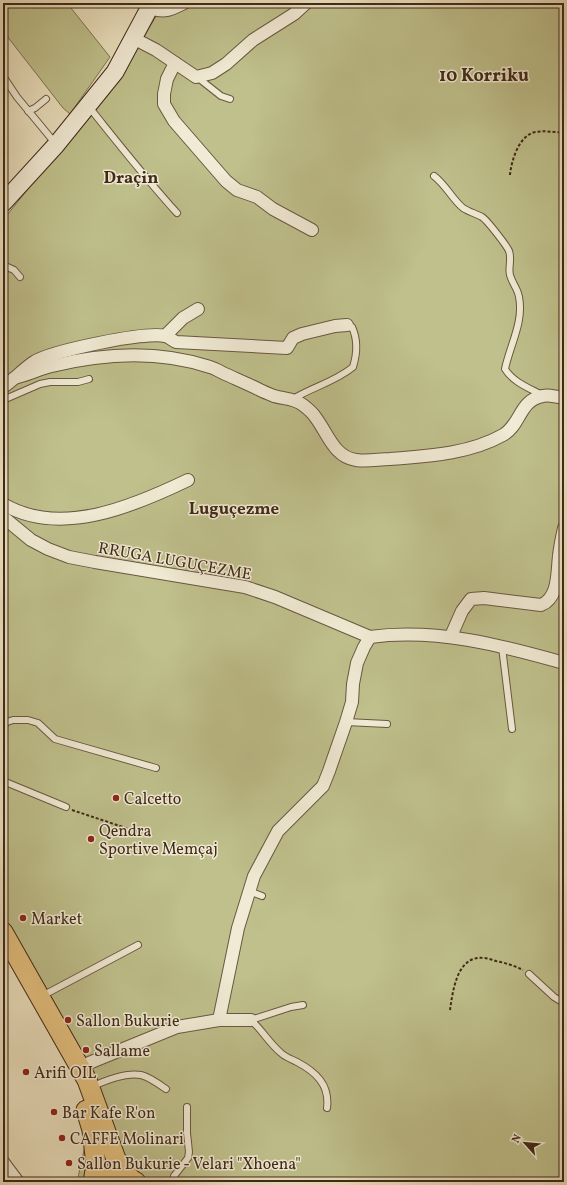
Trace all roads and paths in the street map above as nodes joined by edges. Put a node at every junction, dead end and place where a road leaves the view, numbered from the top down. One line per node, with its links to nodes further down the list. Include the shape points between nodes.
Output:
1 (184, 3): 3 (street, via 161,12)
2 (306, 3): 7 (street, via 294,14 253,40 226,64 212,73)
3 (151, 5): 4 (main road)
4 (133, 38): 5 (street); 10 (main road, via 114,72)
5 (175, 63): 7 (street); 18 (street, via 164,94 164,104 174,121 226,182 237,190 257,197)
6 (3, 76): 11 (lane)
7 (196, 77): 9 (lane, via 221,96)
8 (46, 98): 11 (lane)
9 (230, 99)
10 (88, 106): 13 (main road); 17 (lane)
11 (28, 111): 13 (lane)
12 (564, 132): 14 (path, via 534,132 526,137 513,158)
13 (56, 145): 16 (main road)
14 (510, 175)
15 (434, 176): 27 (lane, via 464,208 488,222 509,250 509,273 519,296 520,314 505,369 519,383)
16 (4, 202)
17 (177, 214)
18 (312, 230)
19 (3, 265): 20 (lane, via 14,270)
20 (20, 277)
21 (198, 309): 23 (street, via 183,318)
22 (347, 325): 23 (street, via 309,331 293,338 287,348 282,349 176,342); 29 (lane, via 352,327 356,342 353,368)
23 (165, 336): 24 (street, via 128,338 70,349 34,362)
24 (14, 378): 26 (street); 29 (street, via 52,366 111,356 164,356 211,367 273,396)
25 (89, 379): 30 (lane, via 40,384)
26 (3, 387)
27 (544, 396): 28 (street); 29 (street, via 528,402 505,434 478,447 417,457 368,461 341,455 315,416)
28 (564, 397)
29 (293, 399)
30 (3, 400)
31 (188, 480): 32 (street, via 153,497 110,511 74,518 51,519 27,515)
32 (3, 504)
33 (3, 517): 37 (street, RRUGA LUGUÇEZME, via 31,540 69,557 245,587)
34 (564, 528): 35 (street, via 559,557)
35 (561, 566): 36 (street, via 553,594 547,603 541,605 484,598 471,599 462,611)
36 (451, 636): 37 (street, via 393,634); 38 (street)
37 (370, 637): 40 (street, via 357,663 352,684 352,702)
38 (502, 647): 39 (street); 43 (lane)
39 (563, 661)
40 (346, 722): 41 (lane); 48 (street, via 323,786 278,831)
41 (387, 724)
42 (3, 726): 44 (lane, via 13,720 28,720 38,723 55,739)
43 (512, 729)
44 (156, 768)
45 (3, 781): 46 (lane)
46 (66, 807): 47 (path, via 147,835)
47 (153, 834)
48 (249, 891): 49 (lane); 58 (street, via 238,928)
49 (262, 896)
50 (3, 932): 54 (main road)
51 (138, 945): 54 (lane)
52 (3, 953): 68 (main road, via 77,1084 92,1130 96,1165)
53 (529, 974): 55 (lane); 57 (path, via 512,965 485,958 465,963 456,980)
54 (40, 998): 60 (main road)
55 (564, 1003)
56 (302, 1004): 59 (lane)
57 (450, 1010)
58 (219, 1020): 59 (street); 60 (street, via 177,1027)
59 (251, 1020): 64 (lane, via 285,1056 318,1076 328,1098)
60 (80, 1068): 61 (main road)
61 (90, 1087): 62 (lane, via 115,1078 140,1075); 66 (main road, via 116,1159)
62 (166, 1088)
63 (187, 1106): 70 (lane, via 188,1158 174,1176)
64 (327, 1108)
65 (3, 1162): 67 (street)
66 (133, 1180): 69 (main road, via 116,1176)
67 (18, 1182)
68 (93, 1182)
69 (100, 1182)
70 (174, 1182)

